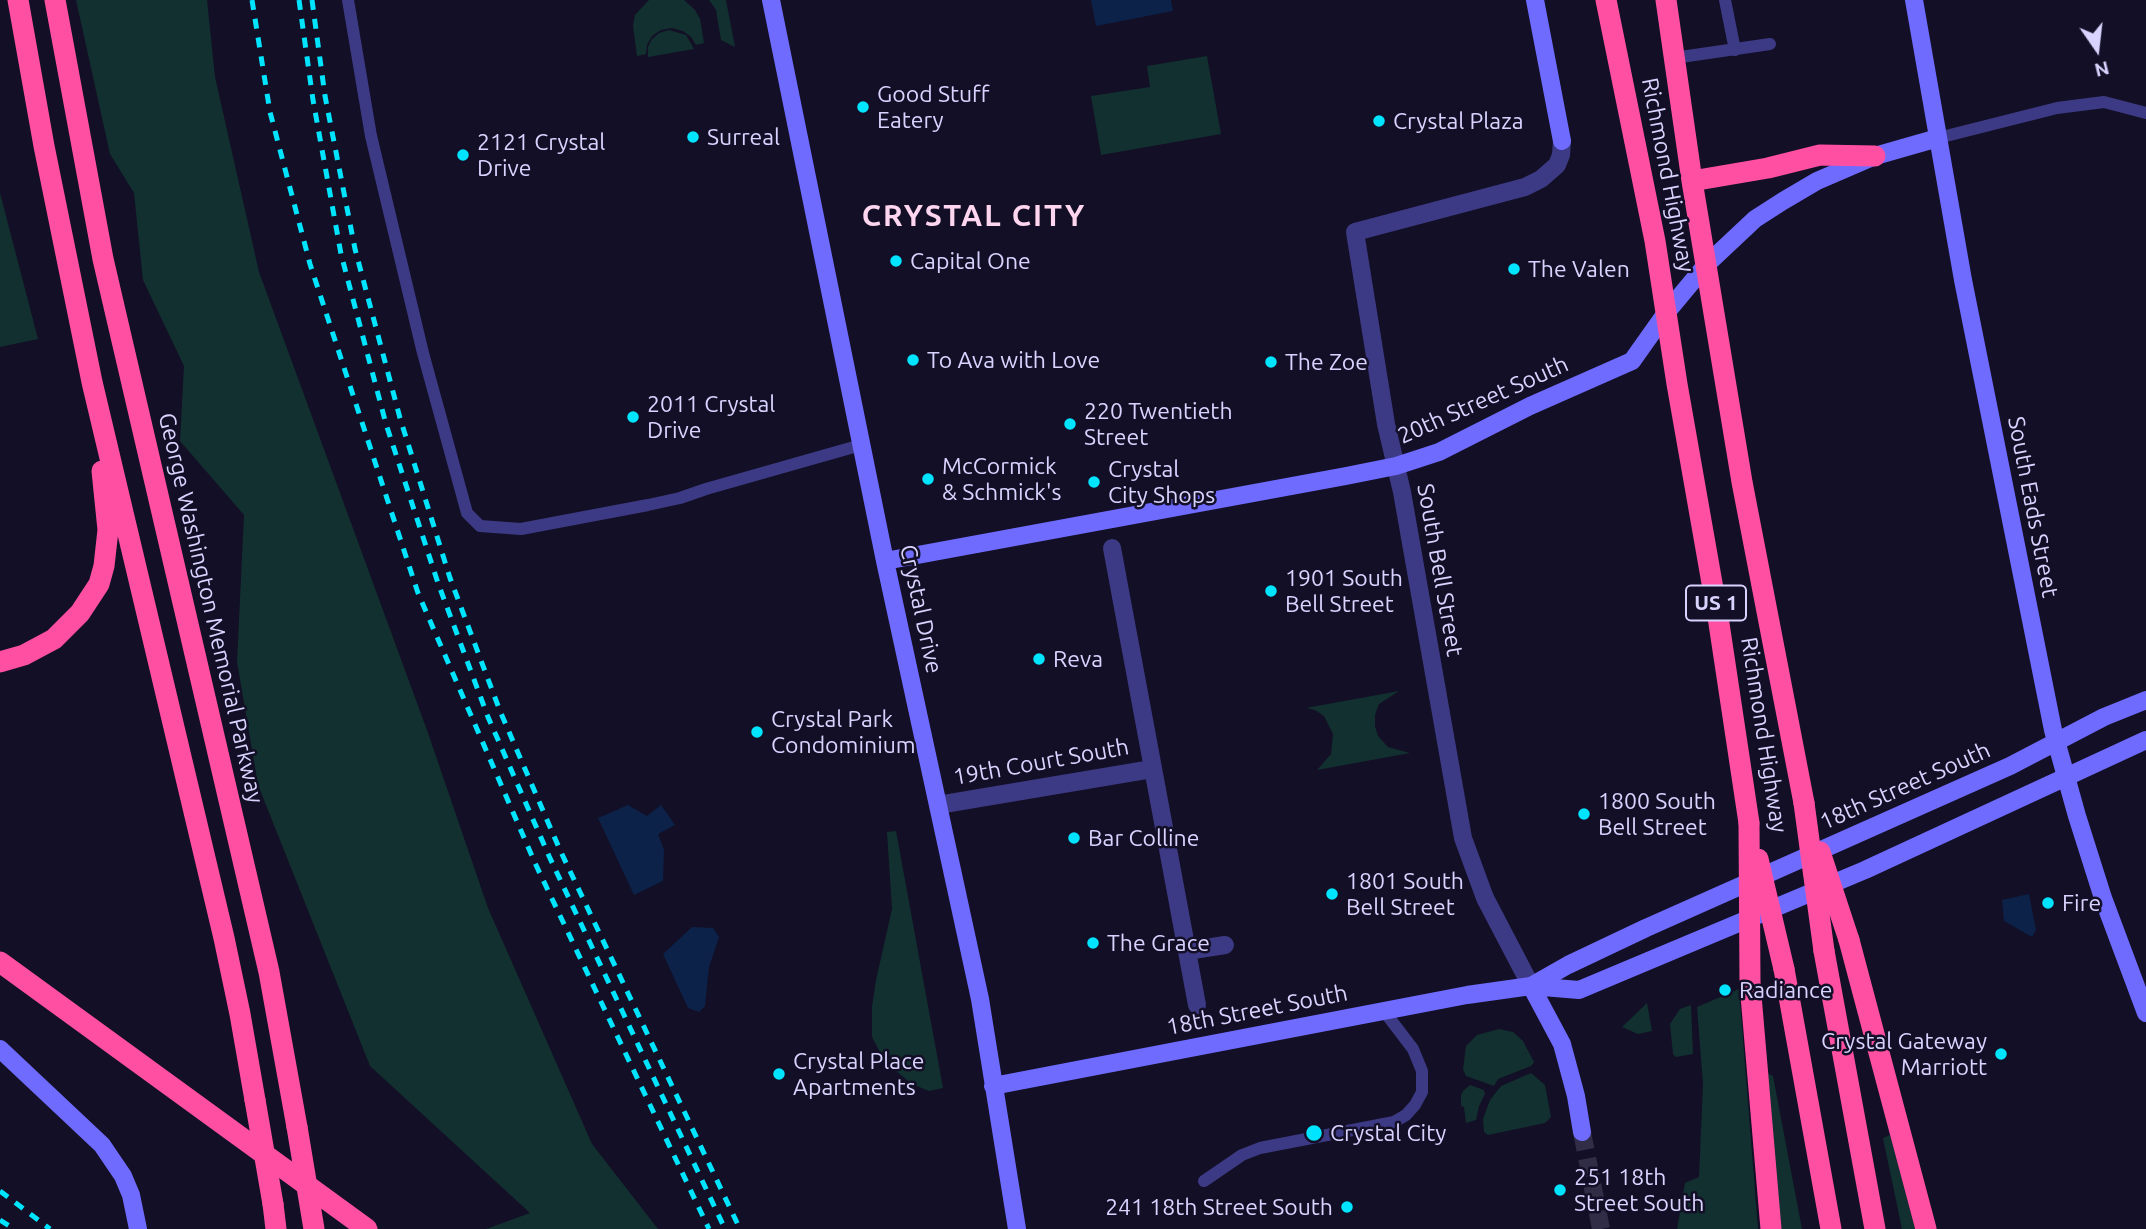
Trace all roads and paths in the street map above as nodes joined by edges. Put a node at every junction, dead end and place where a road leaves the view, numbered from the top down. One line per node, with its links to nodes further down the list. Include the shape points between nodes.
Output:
1 (18, 0): 19 (highway)
2 (55, 0): 46 (highway, George Washington Memorial Parkway, bridge, via 103,260 269,972)
3 (348, 0): 20 (lane, via 371,136 423,353 467,513 480,526 521,529 680,498)
4 (771, 0): 20 (street, Crystal Drive)
5 (1535, 0): 21 (street, South Bell Street, via 1562,141 1557,165 1525,187 1355,232)
6 (1606, 0): 18 (highway, Richmond Highway / US 1, via 1649,204)
7 (1666, 0): 12 (highway, Richmond Highway / US 1)
8 (1725, 0): 11 (lane)
9 (1914, 0): 14 (street, South Eads Street)
10 (1770, 44): 11 (lane)
11 (1735, 50): 12 (lane)
12 (1674, 58): 16 (highway, Richmond Highway / US 1)
13 (2146, 113): 14 (lane, via 2104,102 2057,108)
14 (1938, 138): 15 (street, 20th Street South); 27 (street, South Eads Street)
15 (1874, 156): 16 (highway, via 1820,155); 17 (street, 20th Street South, via 1817,181 1760,216)
16 (1692, 181): 17 (highway, Richmond Highway / US 1)
17 (1706, 265): 18 (street, 20th Street South); 30 (highway, Richmond Highway / US 1)
18 (1666, 313): 21 (street, 20th Street South, via 1632,361 1439,452); 32 (highway, Richmond Highway / US 1)
19 (92, 382): 24 (highway, via 108,530 99,584 80,613 54,639); 45 (highway, bridge, via 224,938)
20 (861, 445): 23 (street, Crystal Drive)
21 (1396, 466): 23 (street, 20th Street South); 36 (street, South Bell Street, via 1463,838 1485,898)
22 (1112, 548): 28 (street)
23 (885, 561): 31 (street, Crystal Drive)
24 (0, 662)
25 (2146, 700): 27 (street, 18th Street South)
26 (2146, 740): 29 (street, 18th Street South)
27 (2056, 742): 29 (street, South Eads Street); 36 (street, 18th Street South, via 1646,928)
28 (1152, 769): 31 (street, 19th Court South); 34 (street)
29 (2066, 777): 36 (street, 18th Street South, via 1866,870 1578,990); 39 (street, South Eads Street)
30 (1804, 803): 51 (highway, Richmond Highway / US 1, bridge, via 1824,951); 52 (highway, bridge, via 1849,940)
31 (938, 805): 41 (street, Crystal Drive, via 980,999)
32 (1749, 823): 49 (highway, bridge, via 1750,984); 50 (highway, Richmond Highway / US 1, bridge, via 1784,969)
33 (1225, 945): 34 (street)
34 (1187, 951): 37 (street)
35 (0, 962): 47 (highway)
36 (1531, 986): 38 (street, 18th Street South); 42 (street, South Bell Street, via 1562,1044)
37 (1197, 1005)
38 (1384, 1011): 41 (street, 18th Street South); 43 (lane, via 1413,1049 1422,1071 1422,1092 1406,1115 1394,1122 1260,1148)
39 (2146, 1013)
40 (0, 1049): 44 (street, via 102,1145 123,1176)
41 (993, 1086): 48 (street, Crystal Drive)
42 (1583, 1132)
43 (1204, 1181)
44 (138, 1229)
45 (276, 1229)
46 (314, 1229)
47 (367, 1229)
48 (1017, 1229)
49 (1771, 1229)
50 (1831, 1229)
51 (1875, 1229)
52 (1926, 1229)

